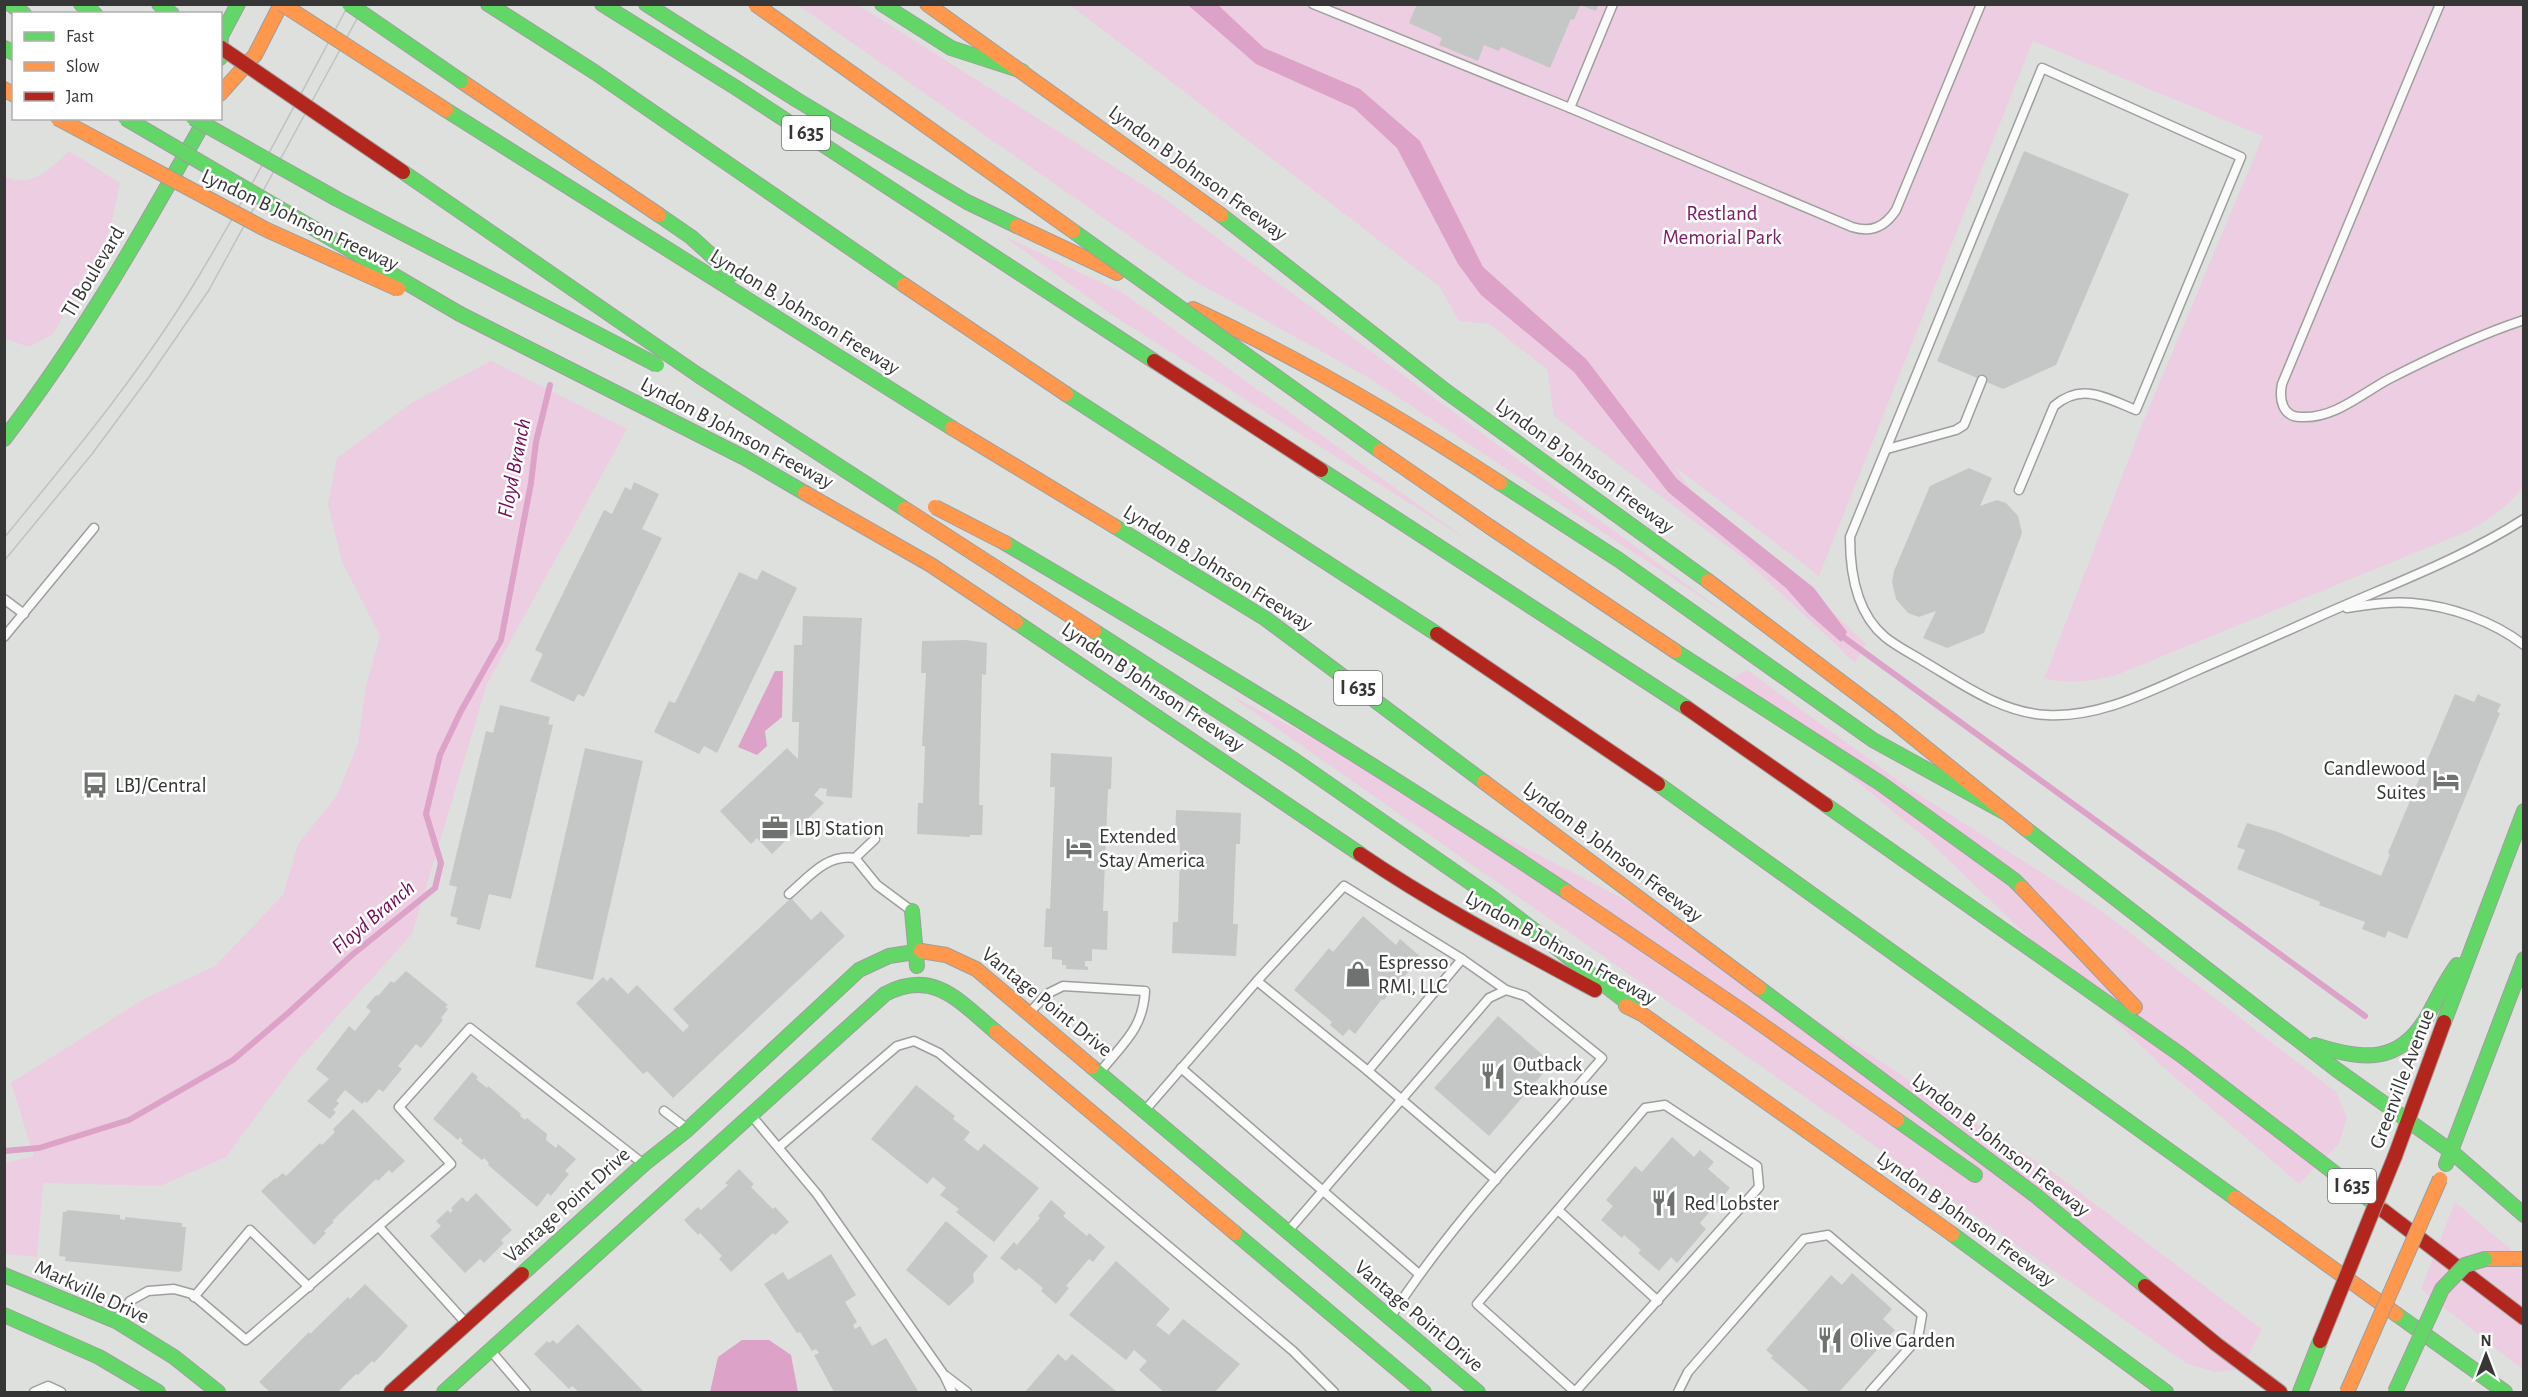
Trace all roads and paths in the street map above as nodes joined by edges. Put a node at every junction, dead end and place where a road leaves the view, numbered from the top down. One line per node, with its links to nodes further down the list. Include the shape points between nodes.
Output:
1 (238, 4): 14 (main road)
2 (282, 4): 17 (main road, via 255,55); 25 (main road, Lyndon B. Johnson Freeway / I 635, bridge)
3 (349, 4): 25 (main road, bridge, via 691,237)
4 (488, 4): 113 (main road, via 596,73 998,348 1611,750)
5 (602, 4): 55 (main road, I 635, via 1700,717)
6 (646, 4): 40 (main road, via 967,201 1261,340 1403,419 1619,560 1873,740)
7 (755, 4): 55 (main road, bridge, via 1410,473 1656,639 1880,783 2014,880)
8 (882, 4): 16 (main road, via 951,48)
9 (927, 4): 16 (main road, Lyndon B Johnson Freeway)
10 (1313, 4): 18 (lane)
11 (1613, 4): 18 (lane)
12 (1981, 4): 18 (lane, via 1896,210 1876,228 1852,226)
13 (2440, 4): 24 (lane, via 2282,384 2282,404 2296,417 2326,412 2358,399 2398,375)
14 (222, 34)
15 (222, 48): 53 (main road, bridge, via 698,375 1294,760 1491,897)
16 (1022, 71): 40 (main road, Lyndon B Johnson Freeway, via 1248,234 1447,392 1776,631)
17 (222, 92)
18 (1570, 108)
19 (61, 120): 23 (main road, Lyndon B Johnson Freeway, bridge, via 219,207 349,270)
20 (127, 120): 23 (main road, bridge)
21 (197, 120): 29 (main road, bridge, via 419,242)
22 (205, 120): 27 (main road, TI Boulevard, via 89,321 46,387)
23 (460, 314): 53 (main road, Lyndon B Johnson Freeway, via 703,436 931,565 1396,879)
24 (2523, 320)
25 (796, 332): 88 (main road, Lyndon B. Johnson Freeway / I 635, via 1266,619 2035,1195)
26 (1982, 380): 28 (lane, via 1964,424 1956,430)
27 (4, 439)
28 (1887, 448): 30 (lane, via 2042,68 2241,157 2136,410 2095,394 2072,393 2061,399 2054,406); 35 (lane, via 1850,537 1852,571 1862,606 1876,628 1897,645 2008,707 2048,715 2106,708)
29 (900, 490)
30 (2019, 490)
31 (921, 500): 69 (main road, bridge, via 1005,543 1138,621 1445,810)
32 (2523, 519): 35 (lane, via 2482,543)
33 (94, 528): 36 (lane)
34 (4, 599): 36 (lane)
35 (2337, 609): 38 (lane, via 2410,603 2435,606 2478,620)
36 (24, 614): 37 (lane)
37 (4, 637)
38 (2523, 645)
39 (2523, 811): 45 (main road, Greenville Avenue)
40 (2004, 812): 54 (main road, Lyndon B Johnson Freeway)
41 (875, 839): 42 (lane)
42 (855, 858): 43 (lane, via 829,860); 44 (lane, via 877,885)
43 (789, 894)
44 (912, 911): 46 (main road)
45 (2472, 947): 54 (main road, via 2445,980 2421,1027 2387,1054 2368,1058 2345,1055); 63 (main road, Greenville Avenue)
46 (915, 950): 50 (main road); 52 (main road, Vantage Point Drive, via 957,957); 64 (main road, Vantage Point Drive, via 894,953 859,970)
47 (1462, 959): 49 (lane, via 1344,886); 51 (lane); 57 (lane)
48 (2523, 959): 66 (main road)
49 (1257, 981): 56 (lane); 57 (lane)
50 (918, 983): 62 (main road, via 901,985 885,994); 76 (main road, Vantage Point Drive, via 951,994)
51 (1506, 990): 59 (lane, via 1490,998); 68 (lane, via 1525,996 1602,1058)
52 (1029, 1013): 58 (main road, Vantage Point Drive); 58 (lane, via 1047,994 1063,986 1145,991 1138,1025)
53 (1642, 1014): 89 (main road, Lyndon B Johnson Freeway)
54 (2299, 1040): 63 (main road, Lyndon B Johnson Freeway)
55 (2181, 1055): 85 (main road, I 635)
56 (1181, 1068): 61 (lane); 71 (lane)
57 (1368, 1071): 59 (lane)
58 (1099, 1072): 61 (main road, Vantage Point Drive)
59 (1401, 1100): 68 (lane); 71 (lane)
60 (664, 1111): 64 (lane)
61 (1144, 1111): 76 (main road, Vantage Point Drive)
62 (751, 1115): 65 (lane); 70 (main road)
63 (2408, 1122): 66 (main road, Lyndon B Johnson Freeway); 110 (main road, Greenville Avenue, bridge)
64 (687, 1130): 67 (main road, Vantage Point Drive)
65 (779, 1147): 91 (lane, via 817,1194); 102 (lane, via 897,1046 914,1041 939,1053 1293,1351)
66 (2452, 1152): 73 (main road, Lyndon B Johnson Freeway); 111 (main road, bridge)
67 (644, 1164): 70 (main road); 74 (lane, via 470,1028 399,1107 451,1164); 86 (main road, Vantage Point Drive)
68 (1496, 1180): 78 (lane)
69 (1983, 1180)
70 (672, 1187): 90 (main road)
71 (1322, 1190): 76 (lane); 78 (lane)
72 (1558, 1210): 82 (lane); 82 (lane, via 1645,1108 1665,1105 1757,1166 1759,1188); 105 (lane, via 1477,1304)
73 (2523, 1215)
74 (379, 1227): 80 (lane); 86 (lane)
75 (2061, 1235): 88 (main road)
76 (1276, 1246): 84 (main road, Vantage Point Drive); 103 (main road, Vantage Point Drive)
77 (2523, 1259): 112 (main road, bridge, via 2485,1259 2465,1265 2442,1289)
78 (1419, 1274): 84 (lane)
79 (4, 1275): 87 (main road, Markville Drive)
80 (309, 1287): 81 (lane, via 246,1340); 81 (lane, via 250,1230)
81 (194, 1297): 87 (lane, via 174,1289 148,1291 130,1301)
82 (1658, 1300): 105 (lane)
83 (4, 1315): 95 (main road, via 101,1352)
84 (1390, 1318): 104 (main road, Vantage Point Drive)
85 (2523, 1318)
86 (467, 1324): 97 (main road, Vantage Point Drive)
87 (113, 1326): 96 (main road, Markville Drive, via 174,1357)
88 (2216, 1344): 109 (main road, Lyndon B. Johnson Freeway / I 635)
89 (2109, 1350): 92 (main road); 108 (main road, Lyndon B Johnson Freeway)
90 (490, 1351): 98 (main road); 99 (lane)
91 (944, 1375): 100 (lane); 101 (lane)
92 (2130, 1384)
93 (34, 1392): 94 (lane, via 48,1386)
94 (61, 1392)
95 (158, 1392)
96 (218, 1392)
97 (391, 1392)
98 (444, 1392)
99 (526, 1392)
100 (952, 1392)
101 (967, 1392)
102 (1334, 1392)
103 (1424, 1392)
104 (1478, 1392)
105 (1575, 1392)
106 (1678, 1392): 107 (lane, via 1688,1372 1804,1239 1828,1235 1922,1315 1918,1338)
107 (1870, 1392)
108 (2166, 1392)
109 (2280, 1392)
110 (2300, 1392)
111 (2348, 1392)
112 (2395, 1392)
113 (2505, 1392)

